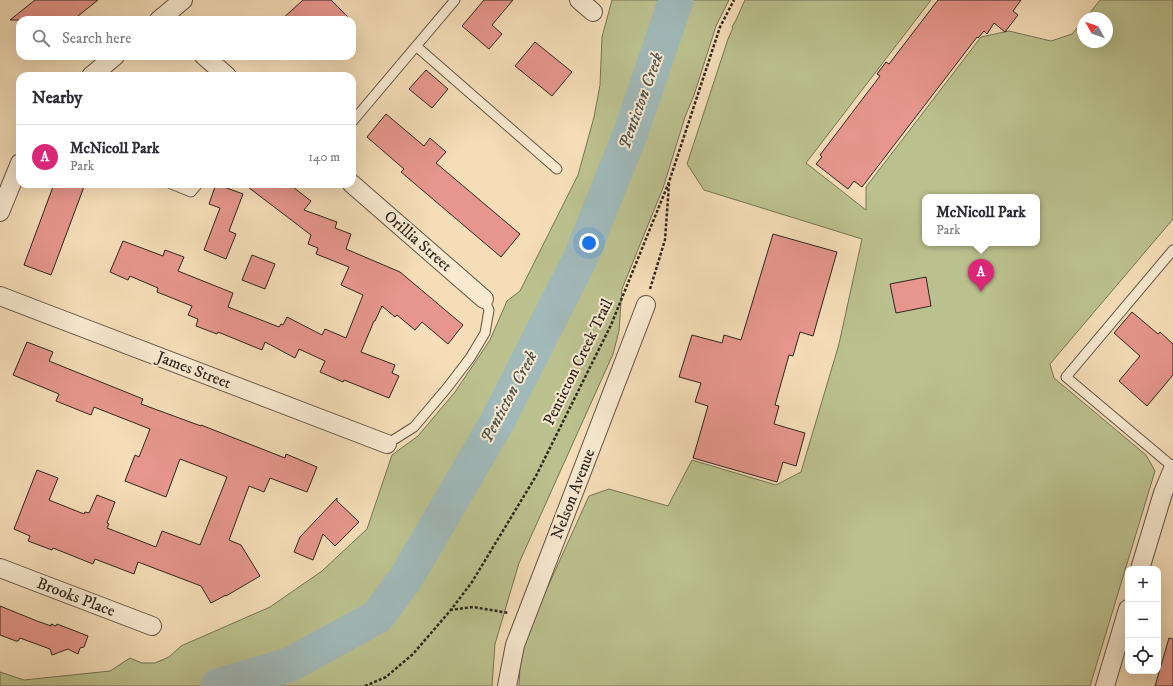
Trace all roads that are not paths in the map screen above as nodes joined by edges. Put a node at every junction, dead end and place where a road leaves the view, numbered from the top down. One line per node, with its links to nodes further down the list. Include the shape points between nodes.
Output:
1 (184, 0): 5 (street)
2 (455, 0): 6 (lane)
3 (579, 0): 4 (street)
4 (593, 12)
5 (165, 16)
6 (416, 46): 11 (lane); 12 (lane)
7 (110, 60): 9 (street)
8 (209, 60): 10 (street)
9 (96, 72)
10 (222, 72)
11 (356, 117)
12 (557, 169)
13 (16, 173): 17 (street)
14 (356, 187): 20 (street, Orillia Street)
15 (181, 188): 16 (lane, via 191,192)
16 (194, 188)
17 (0, 212)
18 (1173, 250): 23 (lane, via 1066,377)
19 (0, 296): 22 (street, James Street)
20 (484, 299): 22 (lane, via 489,310 486,332 470,358 414,427)
21 (646, 305): 29 (street, Nelson Avenue, via 515,645)
22 (388, 444)
23 (1173, 468): 24 (street)
24 (1168, 497): 25 (street)
25 (1141, 566)
26 (0, 568): 28 (street, Brooks Place)
27 (1125, 619): 30 (street)
28 (152, 626)
29 (507, 686)
30 (1105, 686)

